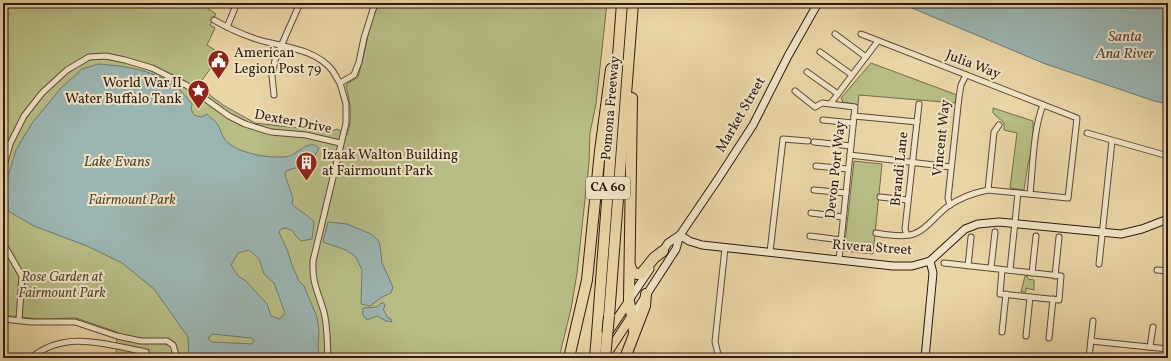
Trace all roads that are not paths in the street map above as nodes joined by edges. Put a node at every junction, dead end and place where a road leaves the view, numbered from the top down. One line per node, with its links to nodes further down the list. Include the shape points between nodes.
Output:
1 (237, 3): 8 (street)
2 (300, 3): 13 (street)
3 (375, 3): 20 (street, via 354,75)
4 (622, 3): 11 (highway, Pomona Freeway / CA 60)
5 (633, 3): 14 (highway, Pomona Freeway / CA 60)
6 (818, 3): 60 (street, Market Street, via 753,125)
7 (214, 20): 8 (street)
8 (227, 27): 13 (street)
9 (835, 34): 16 (street)
10 (861, 34): 12 (street, Julia Way)
11 (620, 41): 105 (highway, via 612,60 587,280); 107 (highway, Pomona Freeway / CA 60, bridge)
12 (878, 41): 16 (street); 19 (street, Julia Way)
13 (281, 45): 20 (street, via 317,58 331,69); 23 (street, via 272,76)
14 (630, 46): 75 (highway); 108 (highway, Pomona Freeway / CA 60, bridge)
15 (820, 52): 18 (street)
16 (866, 57): 18 (street)
17 (807, 72): 22 (street)
18 (852, 75): 22 (street)
19 (966, 75): 26 (street, Julia Way); 42 (street, Vincent Way, via 959,97)
20 (340, 83): 36 (street, via 346,104 346,123)
21 (795, 92): 24 (street, via 815,107 822,103)
22 (838, 94): 24 (street)
23 (274, 95)
24 (831, 103): 27 (street, Devon Port Way, via 855,107)
25 (919, 104): 29 (street, Brandi Lane)
26 (1043, 105): 49 (street, via 1039,116); 49 (street, Julia Way, via 1077,118 1068,198)
27 (854, 116): 29 (street); 30 (street, Devon Port Way)
28 (823, 120): 30 (street)
29 (917, 122): 40 (street, Brandi Lane)
30 (853, 123): 37 (street, Devon Port Way)
31 (998, 125): 46 (street, via 994,132)
32 (1087, 133): 34 (street)
33 (808, 141): 70 (street, via 783,139)
34 (1112, 141): 39 (street); 58 (street)
35 (814, 142): 37 (street)
36 (340, 143): 43 (street, Dexter Drive, via 306,135 271,132 245,124 186,85 152,68 106,56 89,57 66,70 42,93 24,116 10,144); 104 (street, Dexter Drive, via 312,275 323,309)
37 (851, 146): 38 (street, Devon Port Way)
38 (850, 155): 40 (street); 44 (street, Devon Port Way)
39 (1168, 156)
40 (912, 162): 42 (street); 51 (street, Brandi Lane)
41 (816, 166): 44 (street)
42 (951, 166): 52 (street, Vincent Way, via 948,198)
43 (3, 169)
44 (848, 169): 47 (street, Devon Port Way)
45 (814, 190): 47 (street)
46 (988, 190): 48 (street); 52 (street)
47 (846, 193): 54 (street, Devon Port Way)
48 (1018, 193): 49 (street); 56 (street)
49 (1030, 194)
50 (880, 197): 51 (street)
51 (908, 200): 61 (street, Brandi Lane, via 905,229)
52 (950, 205): 61 (street, via 924,228)
53 (811, 213): 54 (street)
54 (843, 216): 66 (street, Devon Port Way)
55 (1168, 220): 58 (street, Rivera Street, via 1132,232)
56 (1014, 224): 58 (street, Rivera Street); 72 (street, Rivera Street, via 978,224 965,229); 79 (street)
57 (995, 232): 77 (street)
58 (1102, 232): 74 (street)
59 (876, 233): 61 (street)
60 (680, 235): 68 (street, Rivera Street, via 696,244); 69 (street, Market Street, via 668,243); 84 (street, Market Street, via 676,249)
61 (907, 235)
62 (810, 236): 66 (street)
63 (1036, 236): 82 (street)
64 (971, 237): 76 (street)
65 (1059, 238): 83 (street)
66 (841, 240): 71 (street, Devon Port Way)
67 (3, 243): 91 (street, via 22,276)
68 (725, 248): 70 (street, Rivera Street); 110 (street, via 715,342)
69 (663, 251): 75 (highway, via 641,274 633,273); 88 (street, Market Street)
70 (770, 252): 71 (street, Rivera Street)
71 (839, 260): 72 (street, Rivera Street, via 893,266 912,266)
72 (930, 262): 111 (street, via 933,273)
73 (944, 263): 76 (street)
74 (1099, 264)
75 (630, 266): 88 (highway)
76 (968, 266): 77 (street)
77 (992, 268): 78 (street)
78 (1002, 270): 79 (street); 85 (street, via 1000,294)
79 (1010, 270): 82 (street)
80 (1157, 270): 81 (street)
81 (1168, 271)
82 (1032, 273): 83 (street)
83 (1058, 276): 87 (street, via 1059,300)
84 (646, 294): 89 (street, Market Street); 95 (highway, via 645,306)
85 (1006, 294): 86 (street); 94 (street)
86 (1030, 297): 87 (street); 96 (street)
87 (1053, 299): 97 (street)
88 (629, 301): 89 (highway); 106 (main road, Market Street)
89 (631, 317): 95 (highway); 108 (main road, Market Street)
90 (3, 319): 91 (street)
91 (19, 320): 103 (street, via 75,322 141,341 167,341 173,345)
92 (1093, 321): 98 (street)
93 (1153, 327): 99 (street)
94 (1002, 332)
95 (634, 333): 109 (highway)
96 (1026, 336)
97 (1049, 338)
98 (1090, 341): 99 (street); 112 (street)
99 (1150, 347): 100 (street)
100 (1168, 349)
101 (146, 352): 102 (street, via 80,340 50,346)
102 (31, 358)
103 (177, 358)
104 (328, 358)
105 (569, 358)
106 (591, 358)
107 (595, 358)
108 (605, 358)
109 (625, 358)
110 (719, 358)
111 (925, 358)
112 (1089, 358)

